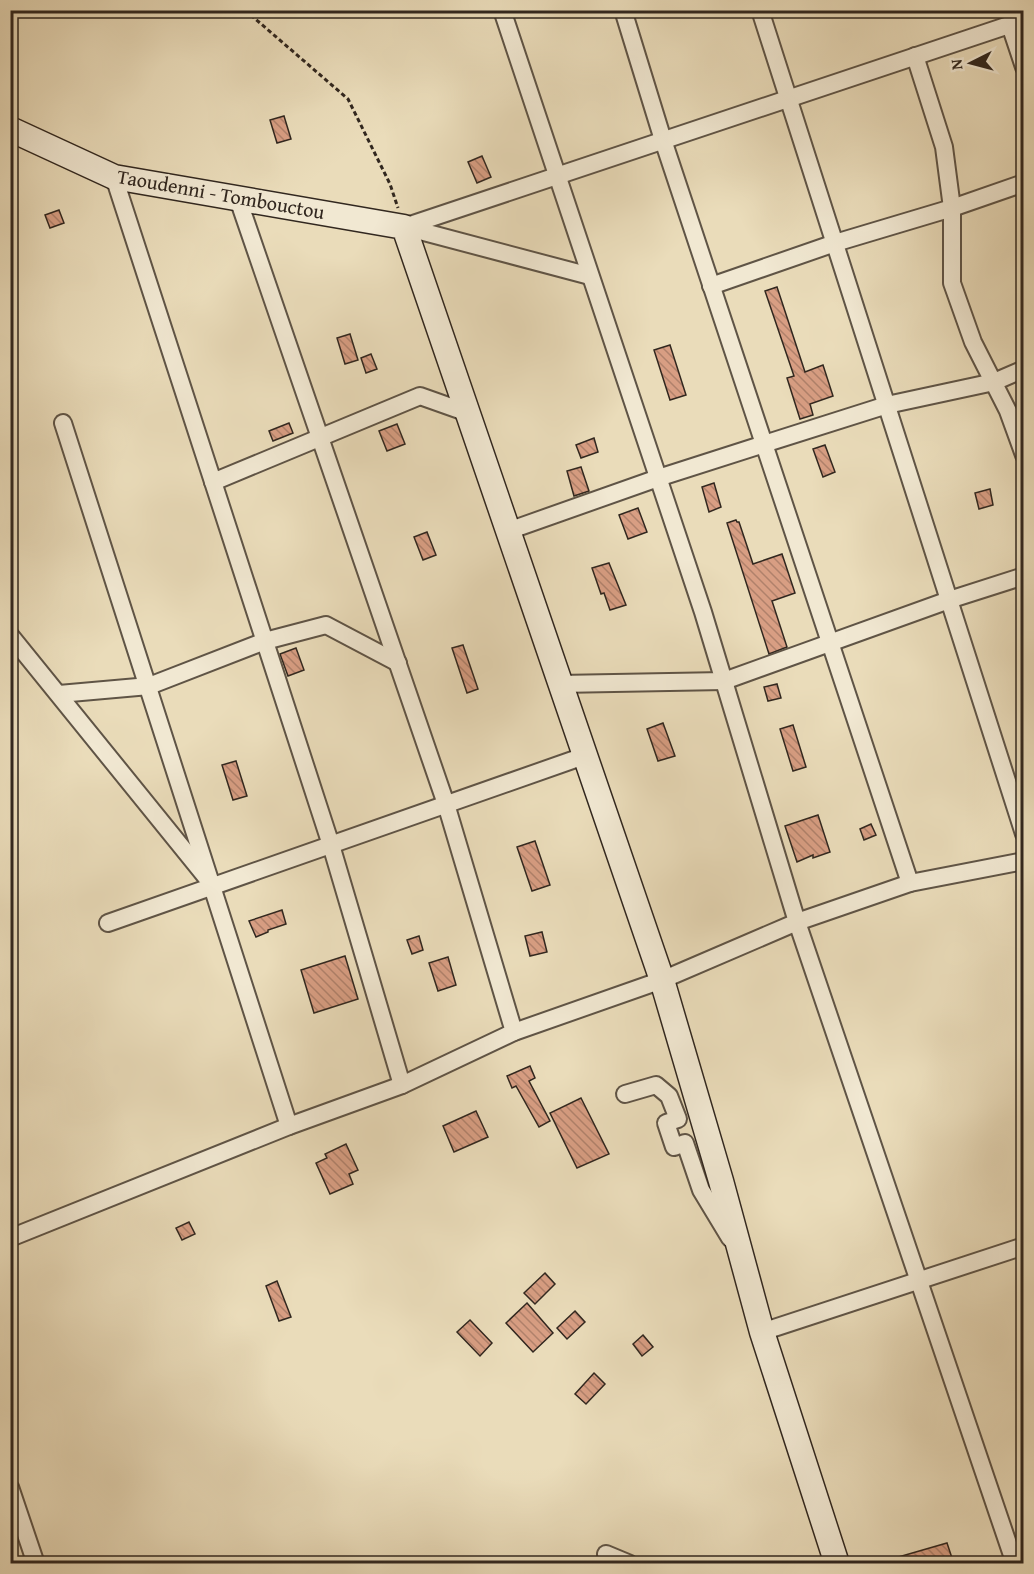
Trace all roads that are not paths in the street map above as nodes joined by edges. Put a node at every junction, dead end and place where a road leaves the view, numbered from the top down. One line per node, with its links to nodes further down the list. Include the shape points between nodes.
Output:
1 (502, 10): 10 (street)
2 (623, 10): 9 (street)
3 (760, 10): 7 (street)
4 (1017, 22): 5 (street); 6 (street)
5 (915, 56): 7 (street); 14 (street, via 944,147)
6 (1023, 68)
7 (789, 98): 9 (street); 16 (street)
8 (10, 129): 11 (street, Taoudenni - Tombouctou)
9 (663, 140): 10 (street); 18 (street)
10 (556, 176): 15 (street); 17 (street)
11 (114, 177): 13 (street, Taoudenni - Tombouctou); 28 (street)
12 (1023, 183): 14 (street)
13 (238, 199): 15 (street, Taoudenni - Tombouctou); 24 (street)
14 (952, 208): 16 (street); 20 (street, via 952,283 973,342)
15 (404, 227): 17 (street); 22 (street)
16 (835, 243): 18 (street); 21 (street)
17 (590, 276): 27 (street)
18 (711, 286): 25 (street)
19 (1023, 369): 20 (street)
20 (993, 382): 21 (street); 26 (street)
21 (887, 405): 25 (street); 31 (street)
22 (468, 413): 24 (street, via 420,396); 29 (street)
23 (63, 423): 38 (street)
24 (320, 436): 28 (street); 35 (street)
25 (764, 444): 27 (street); 34 (street)
26 (1023, 455)
27 (658, 478): 29 (street); 36 (street)
28 (213, 482): 33 (street)
29 (508, 531): 37 (street)
30 (1023, 576): 31 (street)
31 (949, 600): 34 (street); 42 (street)
32 (10, 635): 39 (street)
33 (265, 641): 35 (street, via 326,625); 38 (street); 43 (street)
34 (830, 643): 36 (street); 45 (street)
35 (398, 663): 41 (street)
36 (724, 681): 37 (street); 47 (street)
37 (560, 684): 40 (street)
38 (149, 686): 39 (street); 46 (street)
39 (59, 694): 46 (street)
40 (584, 756): 41 (street); 49 (street)
41 (446, 804): 43 (street); 50 (street)
42 (1023, 834)
43 (331, 845): 46 (street); 51 (street)
44 (1023, 861): 45 (street)
45 (910, 884): 47 (street)
46 (213, 886): 48 (street); 53 (street)
47 (797, 922): 49 (street); 57 (street)
48 (108, 923)
49 (662, 980): 50 (street); 56 (street)
50 (514, 1032): 51 (street)
51 (402, 1085): 53 (street)
52 (625, 1094): 56 (street, via 656,1085 669,1096 678,1119 666,1123 674,1147 686,1143 701,1190)
53 (289, 1126): 54 (street)
54 (10, 1238)
55 (1023, 1246): 57 (street)
56 (741, 1255): 58 (street)
57 (919, 1281): 58 (street); 64 (street)
58 (762, 1332): 63 (street)
59 (10, 1487): 61 (street)
60 (606, 1554): 62 (street)
61 (36, 1563)
62 (630, 1563)
63 (837, 1563)
64 (1015, 1563)

